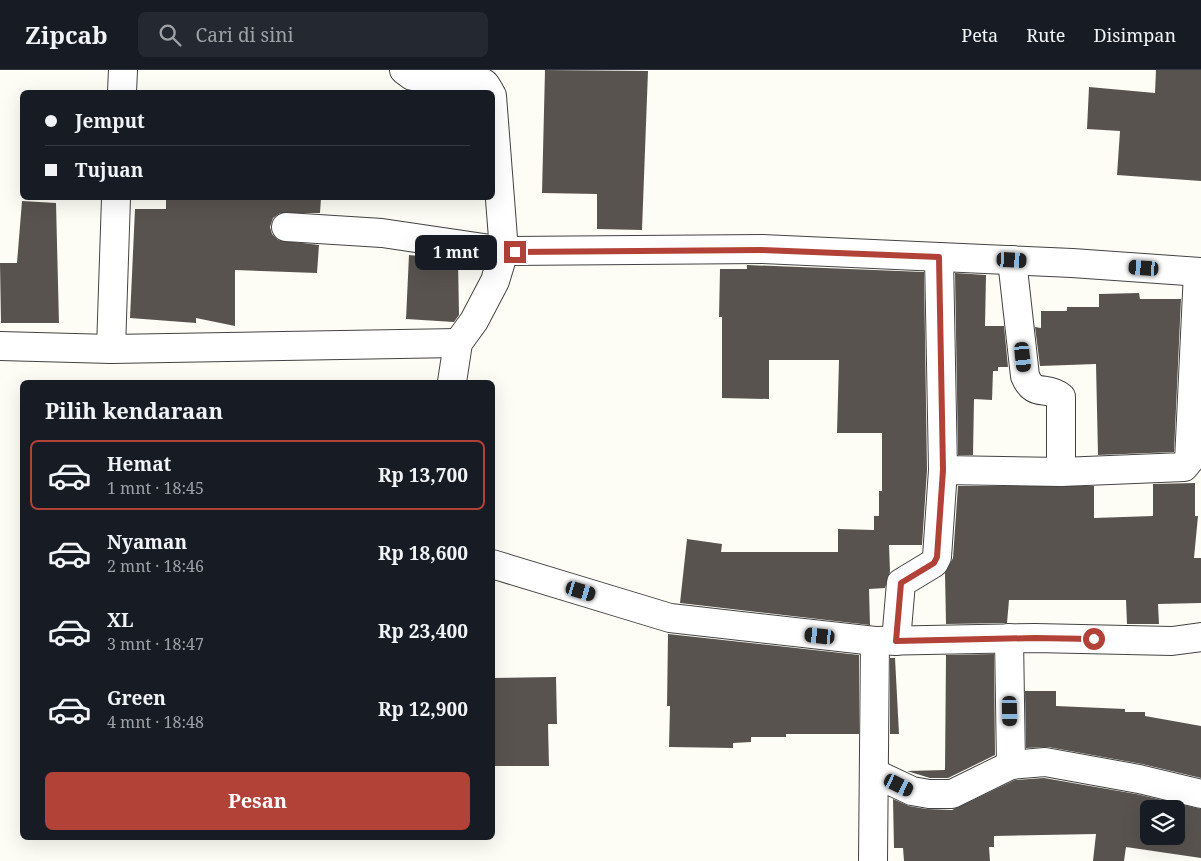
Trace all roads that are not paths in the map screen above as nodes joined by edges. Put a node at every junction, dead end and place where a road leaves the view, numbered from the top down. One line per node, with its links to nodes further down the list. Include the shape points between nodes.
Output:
1 (123, 70): 3 (street)
2 (404, 70): 4 (street, via 412,76 474,77)
3 (122, 90)
4 (489, 90)
5 (495, 135): 8 (street)
6 (116, 200): 14 (street)
7 (286, 227): 8 (street, via 382,233)
8 (504, 251): 9 (street, via 762,250); 12 (street, via 495,281 474,322)
9 (939, 257): 10 (street); 16 (street)
10 (1012, 260): 11 (street); 17 (street, via 1025,376 1033,389 1062,396)
11 (1199, 272): 17 (street, via 1189,461 1179,469)
12 (458, 343): 14 (street); 15 (street)
13 (0, 346): 14 (street)
14 (111, 349)
15 (452, 380)
16 (943, 470): 17 (street); 21 (street, via 937,557 934,563 901,583)
17 (1061, 472)
18 (495, 565): 21 (street, via 670,618)
19 (1201, 637): 20 (street, via 1172,641)
20 (1009, 638): 21 (street); 22 (street)
21 (886, 641): 23 (street)
22 (1011, 765): 23 (street, via 952,794 912,791); 24 (street, via 1045,762)
23 (874, 773): 25 (street)
24 (1201, 794)
25 (873, 861)

